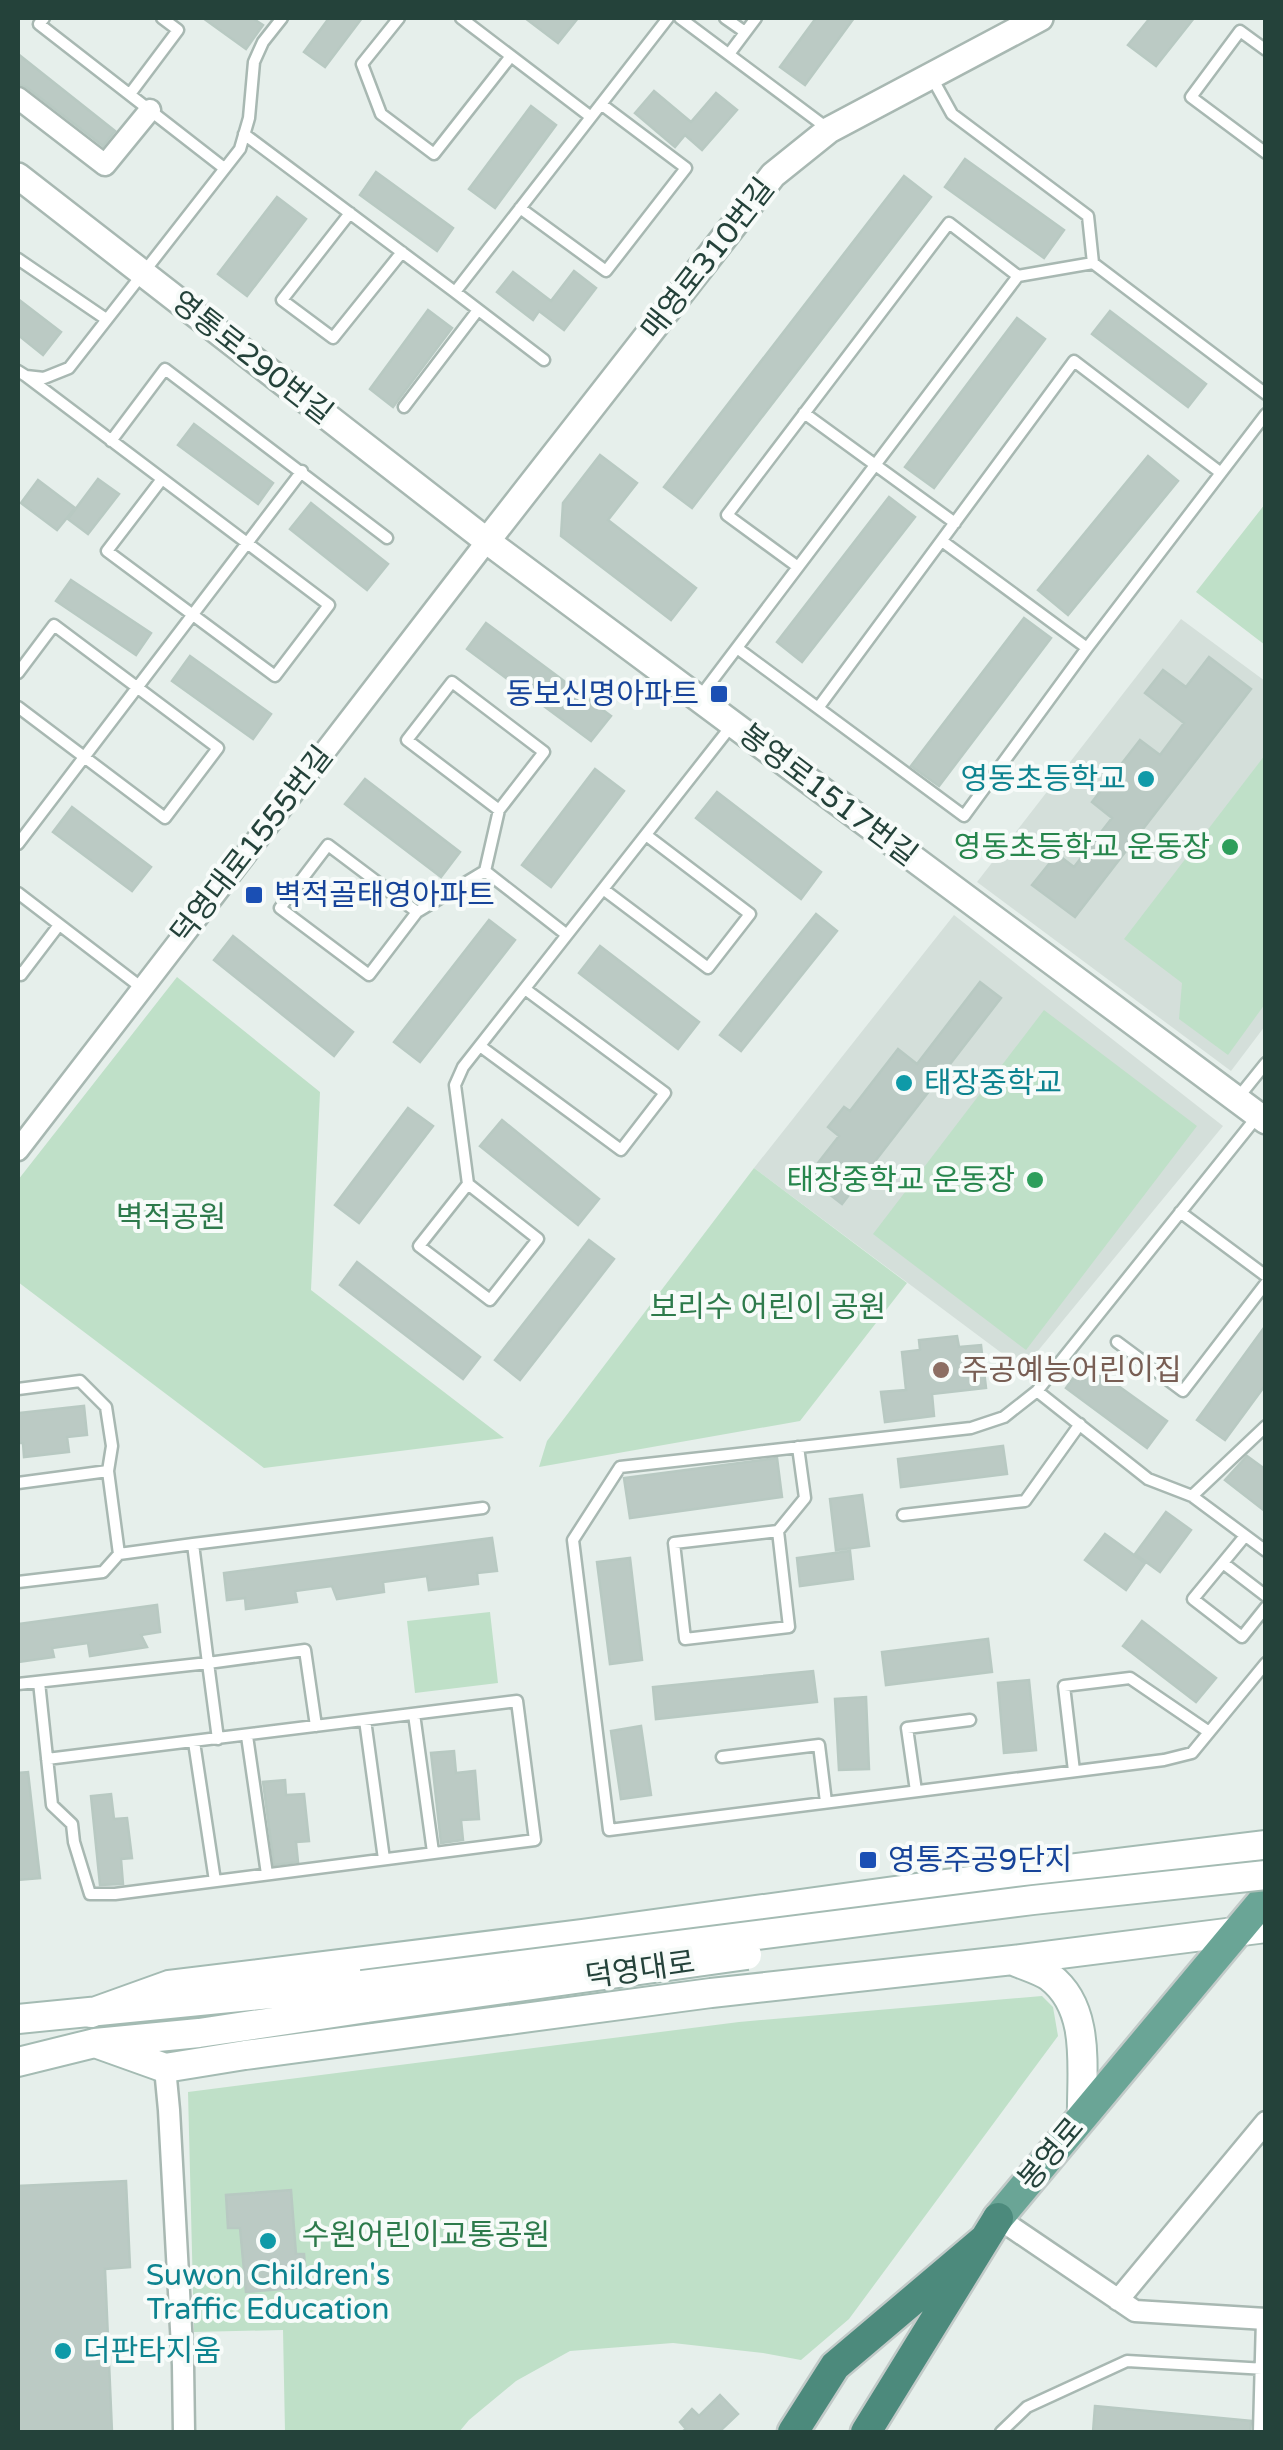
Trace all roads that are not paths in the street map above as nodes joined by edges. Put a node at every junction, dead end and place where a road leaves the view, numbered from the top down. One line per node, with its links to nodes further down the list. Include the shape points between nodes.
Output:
1 (44, 18): 16 (lane, via 39,24)
2 (162, 18): 16 (lane, via 178,30)
3 (282, 18): 22 (lane, via 254,62)
4 (399, 18): 14 (lane, via 362,64 382,114 434,154)
5 (461, 18): 14 (lane)
6 (668, 18): 18 (lane)
7 (680, 18): 13 (lane)
8 (726, 18): 11 (lane)
9 (756, 18): 11 (lane)
10 (1040, 18): 15 (street, 매영로310번길)
11 (745, 32): 13 (lane)
12 (1266, 50): 23 (lane, via 1240,31 1191,97)
13 (729, 54): 21 (lane)
14 (511, 56): 20 (lane)
15 (930, 75): 21 (street, 매영로310번길); 30 (lane, via 952,114 1088,216)
16 (130, 94): 19 (lane)
17 (18, 98): 19 (street, via 106,165)
18 (601, 104): 20 (lane); 26 (lane, via 686,168 606,271)
19 (150, 110): 24 (lane)
20 (591, 117): 26 (lane)
21 (830, 130): 49 (street, 매영로310번길, via 773,174)
22 (244, 134): 24 (lane); 27 (lane)
23 (1266, 154)
24 (224, 168): 31 (lane)
25 (18, 176): 31 (street, 영통로290번길)
26 (520, 208): 33 (lane)
27 (350, 213): 28 (lane); 28 (lane, via 282,300 333,338)
28 (402, 252): 33 (lane)
29 (18, 260): 35 (lane)
30 (1093, 263): 32 (lane); 38 (lane)
31 (142, 273): 35 (lane); 49 (street, 영통로290번길)
32 (1018, 276): 40 (lane, via 949,223); 43 (lane)
33 (454, 292): 34 (lane)
34 (478, 310): 36 (lane); 39 (lane)
35 (106, 319): 37 (lane, via 69,368 44,378)
36 (544, 360)
37 (20, 375): 42 (lane)
38 (1266, 394)
39 (404, 407)
40 (804, 414): 43 (lane); 52 (lane, via 727,515)
41 (1266, 414): 45 (lane)
42 (111, 440): 44 (lane, via 165,369); 46 (lane)
43 (875, 466): 47 (lane); 52 (lane)
44 (301, 471): 48 (lane); 51 (lane)
45 (1221, 472): 47 (lane, via 1074,361); 55 (lane)
46 (162, 480): 51 (lane); 53 (lane, via 107,550)
47 (955, 524): 50 (lane)
48 (387, 538)
49 (488, 540): 58 (street, 봉영로1517번길); 73 (street, 덕영대로1555번길)
50 (942, 541): 55 (lane); 60 (lane)
51 (247, 543): 53 (lane); 53 (lane, via 329,604 275,676)
52 (798, 568): 54 (lane)
53 (192, 615): 57 (lane)
54 (737, 648): 58 (lane); 60 (lane)
55 (1087, 648): 60 (lane, via 964,816)
56 (18, 673): 57 (lane, via 54,625)
57 (137, 688): 62 (lane); 62 (lane, via 218,748 165,818)
58 (699, 698): 61 (street, 봉영로1517번길)
59 (18, 708): 62 (lane)
60 (818, 708)
61 (733, 724): 64 (lane); 77 (street, 봉영로1517번길)
62 (84, 757): 65 (lane)
63 (499, 810): 63 (lane, via 407,740 452,682 544,752); 66 (lane)
64 (646, 835): 67 (lane); 67 (lane, via 750,914 708,968)
65 (18, 844)
66 (485, 871): 69 (lane); 71 (lane)
67 (603, 889): 71 (lane)
68 (18, 893): 70 (lane)
69 (417, 912): 69 (lane, via 328,845 280,908 370,976)
70 (59, 925): 72 (lane); 73 (lane)
71 (567, 935): 74 (lane)
72 (18, 972)
73 (142, 988): 79 (street, 덕영대로1555번길)
74 (525, 989): 75 (lane); 75 (lane, via 664,1094 622,1150)
75 (480, 1046): 80 (lane, via 455,1086)
76 (1266, 1063): 77 (lane)
77 (1237, 1100): 78 (street, 봉영로1517번길)
78 (1262, 1118): 81 (lane)
79 (18, 1150)
80 (468, 1184): 80 (lane, via 420,1246 490,1300 538,1239)
81 (1180, 1212): 82 (lane); 85 (lane)
82 (1266, 1280): 83 (lane, via 1184,1390)
83 (1117, 1342)
84 (18, 1389): 89 (lane, via 80,1381 106,1407)
85 (1037, 1390): 86 (lane); 88 (lane, via 1004,1417 972,1428)
86 (1080, 1424): 91 (lane, via 1148,1479); 93 (lane, via 1025,1501)
87 (1264, 1431): 91 (lane)
88 (798, 1447): 94 (lane, via 804,1498); 119 (lane, via 620,1466 573,1540 609,1830)
89 (108, 1471): 90 (lane); 98 (lane)
90 (18, 1482)
91 (1192, 1496): 95 (lane)
92 (483, 1508): 96 (lane)
93 (903, 1515)
94 (778, 1531): 94 (lane, via 674,1542 685,1639 789,1627)
95 (1245, 1536): 97 (lane); 99 (lane)
96 (193, 1544): 98 (lane); 103 (lane)
97 (1266, 1551)
98 (120, 1554): 100 (lane, via 103,1572)
99 (1223, 1563): 101 (lane); 102 (lane, via 1193,1599 1242,1638)
100 (18, 1582)
101 (1266, 1596)
102 (1266, 1607)
103 (208, 1663): 105 (lane); 110 (lane, via 305,1650); 113 (lane)
104 (1266, 1663): 111 (lane)
105 (39, 1682): 106 (lane); 116 (lane)
106 (18, 1684)
107 (414, 1714): 108 (lane); 121 (lane); 121 (lane, via 517,1701 534,1840)
108 (365, 1720): 110 (lane); 122 (lane)
109 (970, 1720): 118 (lane, via 907,1728)
110 (316, 1726): 112 (lane)
111 (1209, 1732): 117 (lane, via 1192,1752); 117 (lane, via 1130,1678 1064,1686)
112 (247, 1736): 113 (lane); 123 (lane)
113 (218, 1739): 114 (lane)
114 (194, 1742): 116 (lane); 125 (lane)
115 (722, 1757): 119 (lane, via 818,1746)
116 (48, 1759): 125 (lane, via 52,1805 72,1824 90,1894)
117 (1074, 1771): 118 (lane)
118 (916, 1791): 119 (lane)
119 (826, 1802)
120 (1266, 1845): 130 (main road, via 168,1984)
121 (433, 1852): 122 (lane)
122 (384, 1859): 123 (lane)
123 (266, 1874): 125 (lane)
124 (1266, 1875): 129 (main road, 덕영대로, bridge, via 1033,1900)
125 (215, 1881)
126 (1266, 1896): 127 (main road, 봉영로); 129 (main road, 덕영대로, bridge, via 1035,1915)
127 (1251, 1930): 128 (main road); 135 (main road, 봉영로)
128 (1013, 1960): 134 (main road, via 711,1993); 135 (main road, via 1049,1976 1070,1998 1080,2028)
129 (364, 1996): 130 (main road, 덕영대로); 132 (main road, 덕영대로, via 199,2033)
130 (91, 2013): 131 (main road, 덕영대로)
131 (18, 2019)
132 (95, 2043): 133 (main road, 덕영대로); 134 (main road)
133 (18, 2062)
134 (165, 2068): 141 (street)
135 (1082, 2117): 137 (main road, 봉영로)
136 (1266, 2122): 138 (street)
137 (991, 2228): 138 (street); 142 (highway, via 835,2366); 143 (highway, 봉영로)
138 (1118, 2300): 139 (street, via 1135,2311)
139 (1264, 2319): 140 (lane)
140 (1263, 2369): 144 (lane, via 1127,2362 1027,2408); 145 (lane)
141 (184, 2432)
142 (793, 2432)
143 (866, 2432)
144 (1002, 2432)
145 (1259, 2432)

